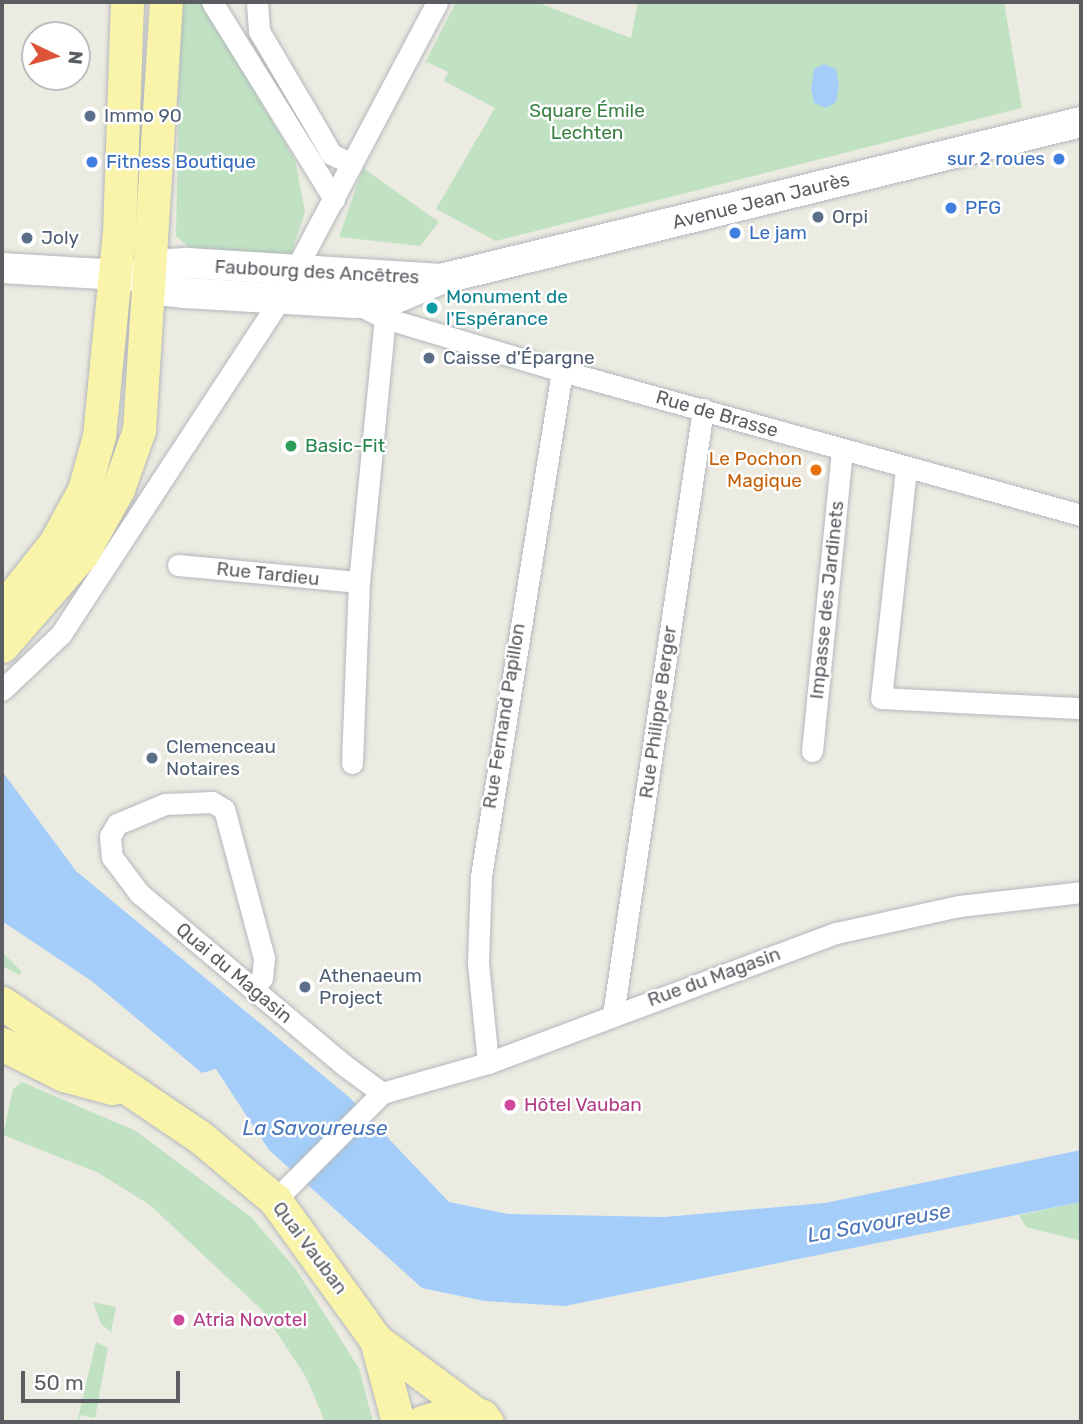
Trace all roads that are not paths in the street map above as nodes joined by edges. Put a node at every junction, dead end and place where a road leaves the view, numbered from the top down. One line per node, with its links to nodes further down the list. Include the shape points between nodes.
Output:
1 (127, 2): 11 (main road)
2 (166, 2): 12 (main road)
3 (212, 2): 8 (street)
4 (257, 2): 7 (street, via 259,31 331,154)
5 (436, 2): 7 (street)
6 (1081, 122): 13 (main road, Avenue Jean Jaurès)
7 (352, 164): 8 (street)
8 (334, 199): 10 (street)
9 (2, 268): 11 (main road, Faubourg des Ancêtres)
10 (296, 270): 12 (main road, Faubourg des Ancêtres, via 187,263 168,264); 13 (main road, Faubourg des Ancêtres); 14 (street)
11 (114, 276): 12 (main road, Faubourg des Ancêtres); 24 (main road, via 99,436 84,490 55,543)
12 (153, 277): 14 (main road, Faubourg des Ancêtres, via 168,291); 25 (main road, via 139,430 118,489 50,598)
13 (441, 279): 15 (main road, Faubourg des Ancêtres, via 399,297)
14 (280, 299): 15 (main road, Faubourg des Ancêtres); 26 (street, via 61,634)
15 (355, 303): 16 (street, Rue de Brasse)
16 (385, 318): 17 (street, Rue de Brasse); 23 (street)
17 (562, 371): 18 (street, Rue de Brasse); 35 (street, Rue Fernand Papillon, via 481,876 478,962)
18 (703, 410): 19 (street, Rue de Brasse); 33 (street, Rue Philippe Berger)
19 (842, 449): 20 (street, Rue de Brasse); 28 (street, Impasse des Jardinets)
20 (906, 469): 21 (street, Rue de Brasse); 27 (street, via 881,698)
21 (1081, 514)
22 (178, 565): 23 (street, Rue Tardieu)
23 (359, 582): 29 (street)
24 (2, 610)
25 (2, 646)
26 (2, 690)
27 (1081, 708)
28 (812, 751)
29 (352, 763)
30 (1081, 892): 33 (street, Rue du Magasin, via 959,906 836,933)
31 (252, 988): 31 (street, Quai du Magasin, via 139,893 112,858 110,836 129,816 165,804 212,802 224,809 264,958 262,978); 36 (street, Quai du Magasin)
32 (2, 1003): 37 (main road, Quai Vauban)
33 (613, 1015): 35 (street, Rue du Magasin)
34 (2, 1044): 37 (main road, Quai Vauban, via 64,1075)
35 (488, 1063): 36 (street, Rue du Magasin)
36 (382, 1093): 38 (street, Rue du Magasin)
37 (131, 1094): 38 (main road, Quai Vauban)
38 (286, 1188): 39 (main road, Quai Vauban)
39 (376, 1340): 40 (main road, Quai Vauban); 41 (main road, Quai Vauban)
40 (486, 1420): 42 (main road, via 459,1411)
41 (398, 1422)
42 (422, 1422)

